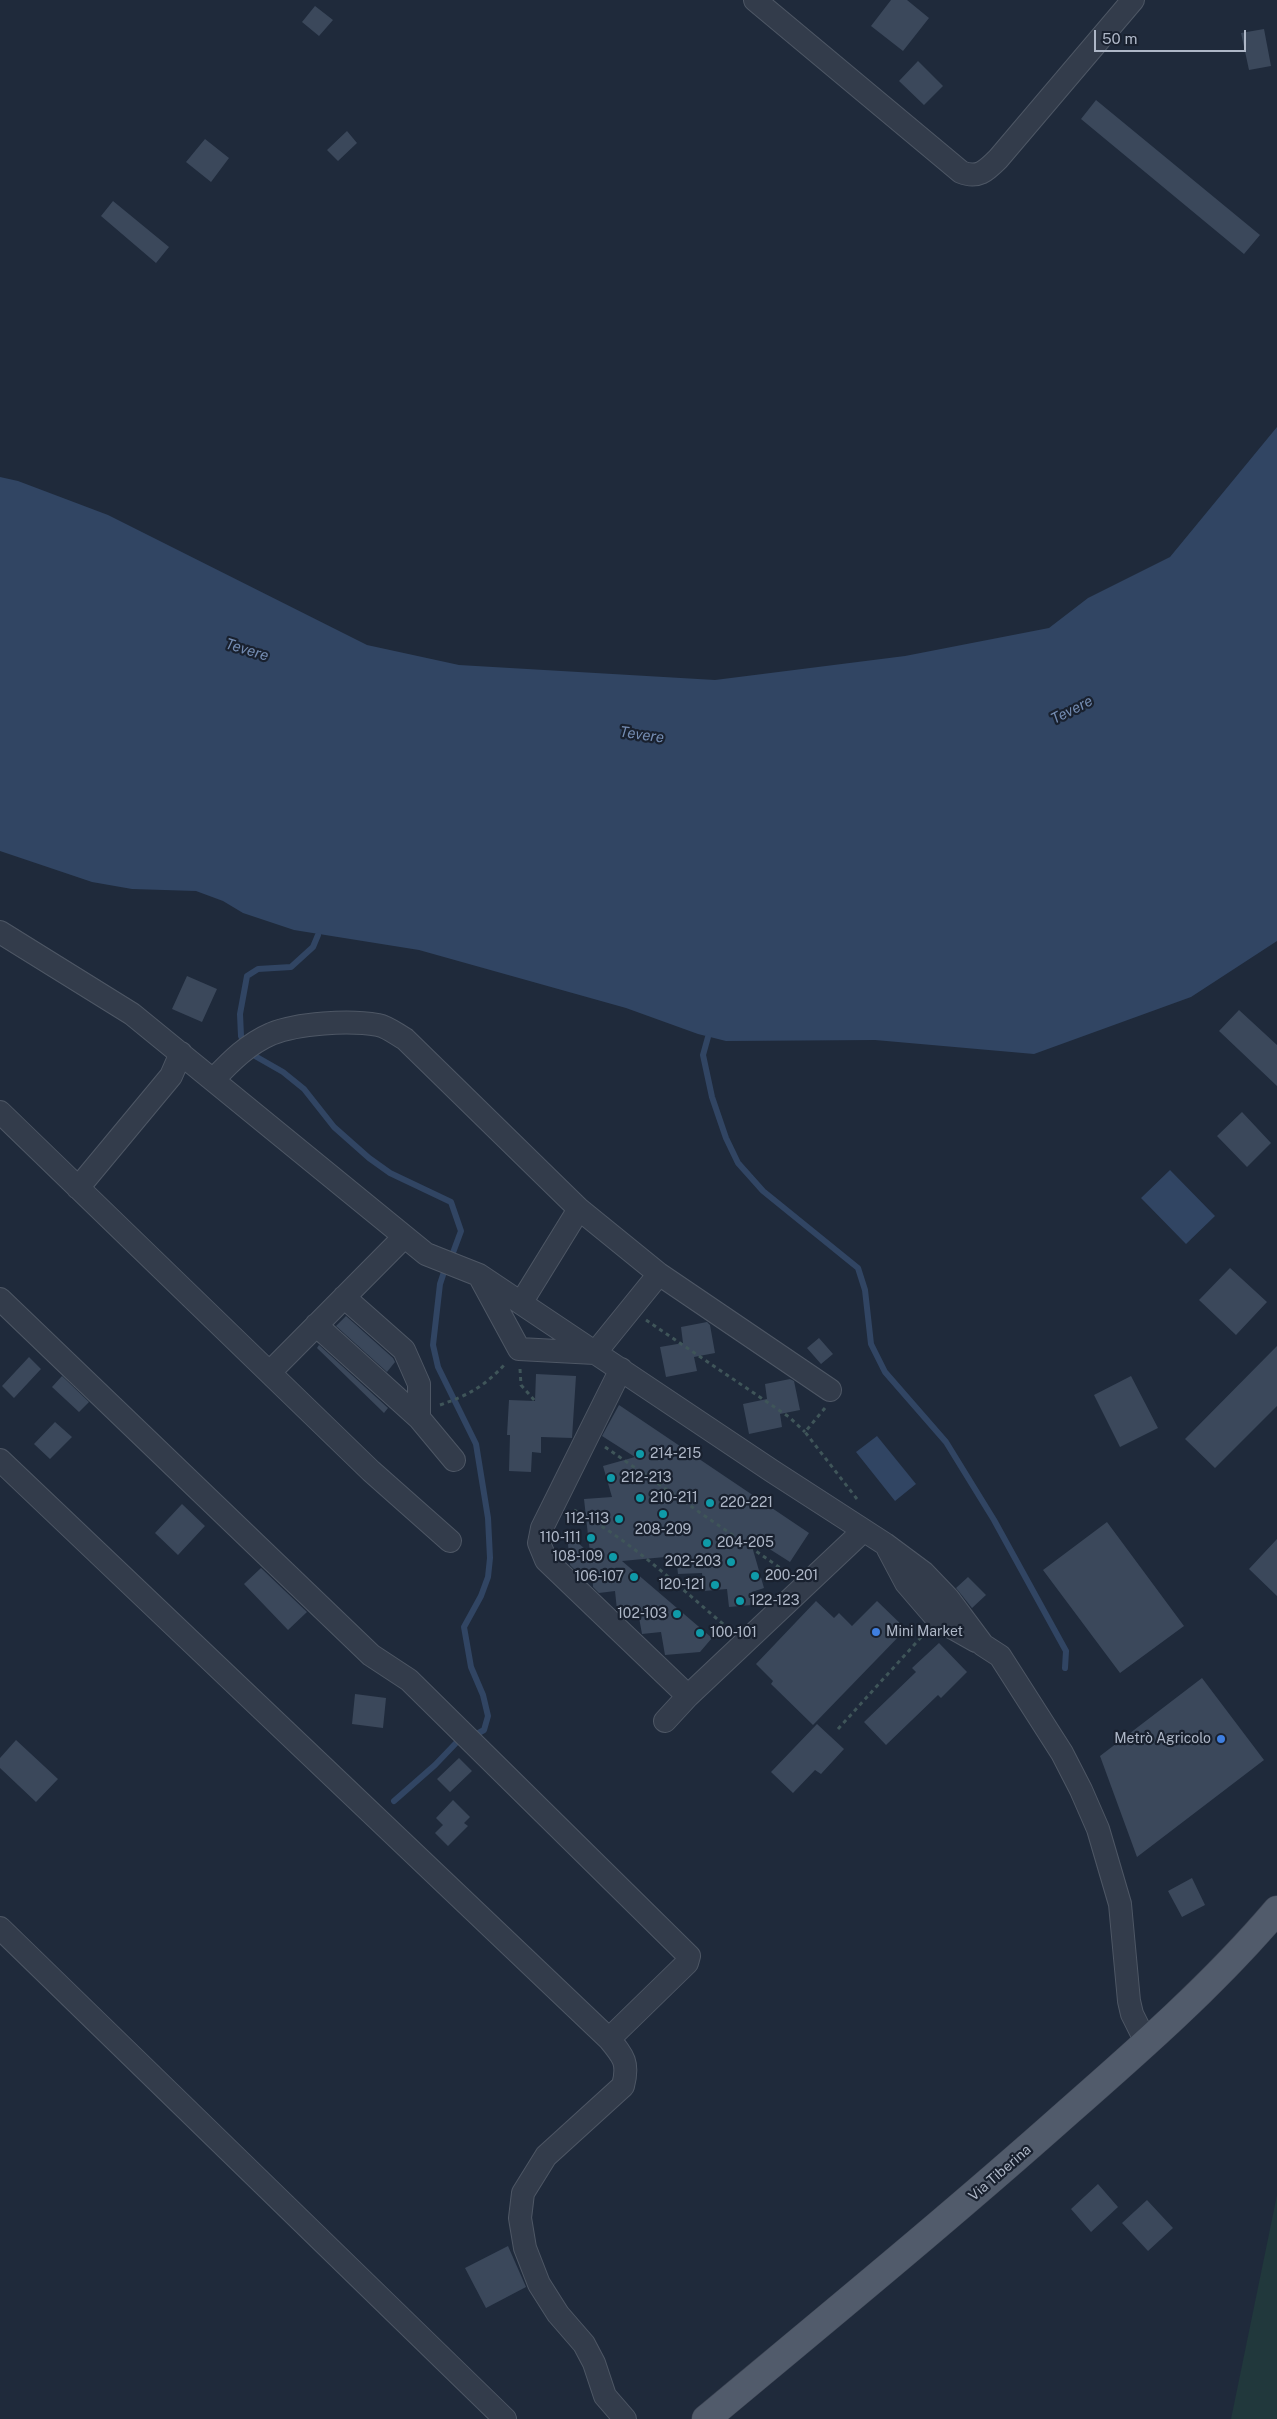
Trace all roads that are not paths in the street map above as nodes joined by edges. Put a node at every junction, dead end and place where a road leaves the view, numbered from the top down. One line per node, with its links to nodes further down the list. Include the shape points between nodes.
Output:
1 (756, 0): 2 (lane, via 961,172 974,176 983,173 998,159)
2 (1133, 0)
3 (0, 932): 4 (lane, via 132,1014)
4 (181, 1052): 5 (lane); 7 (lane, via 170,1076)
5 (214, 1079): 8 (lane, via 239,1054 272,1034 329,1024 384,1027 405,1039); 9 (lane)
6 (0, 1112): 7 (lane)
7 (78, 1188): 18 (lane)
8 (578, 1209): 10 (lane); 14 (lane)
9 (404, 1237): 11 (lane, via 426,1254); 12 (lane)
10 (659, 1274): 16 (lane); 19 (lane)
11 (479, 1276): 14 (lane); 16 (lane, via 519,1349)
12 (344, 1297): 15 (lane); 20 (lane, via 404,1350 419,1384)
13 (0, 1299): 31 (lane, via 371,1655 409,1680 689,1956 687,1963)
14 (521, 1303): 16 (lane)
15 (316, 1325): 18 (lane); 20 (lane)
16 (595, 1353): 17 (lane)
17 (621, 1368): 23 (lane); 27 (lane, via 542,1528 539,1543 546,1560)
18 (270, 1372): 24 (lane)
19 (830, 1390)
20 (419, 1418): 22 (lane)
21 (0, 1460): 31 (lane)
22 (454, 1460)
23 (863, 1531): 25 (lane); 27 (lane)
24 (450, 1541)
25 (885, 1544): 26 (lane, via 924,1573 948,1598); 26 (lane, via 906,1583 937,1619)
26 (983, 1645): 32 (lane, via 1000,1656 1037,1712 1062,1753 1098,1829 1120,1904 1132,2014)
27 (688, 1696): 28 (lane)
28 (665, 1721)
29 (1277, 1910): 32 (main road, Via Tiberina)
30 (0, 1928): 33 (lane)
31 (609, 2039): 34 (lane, via 619,2051 627,2070 623,2086 546,2156 523,2193 520,2218 525,2248 539,2284 558,2314 584,2344 605,2396)
32 (1146, 2042): 35 (main road, Via Tiberina, via 986,2186)
33 (505, 2419)
34 (625, 2419)
35 (706, 2419)

